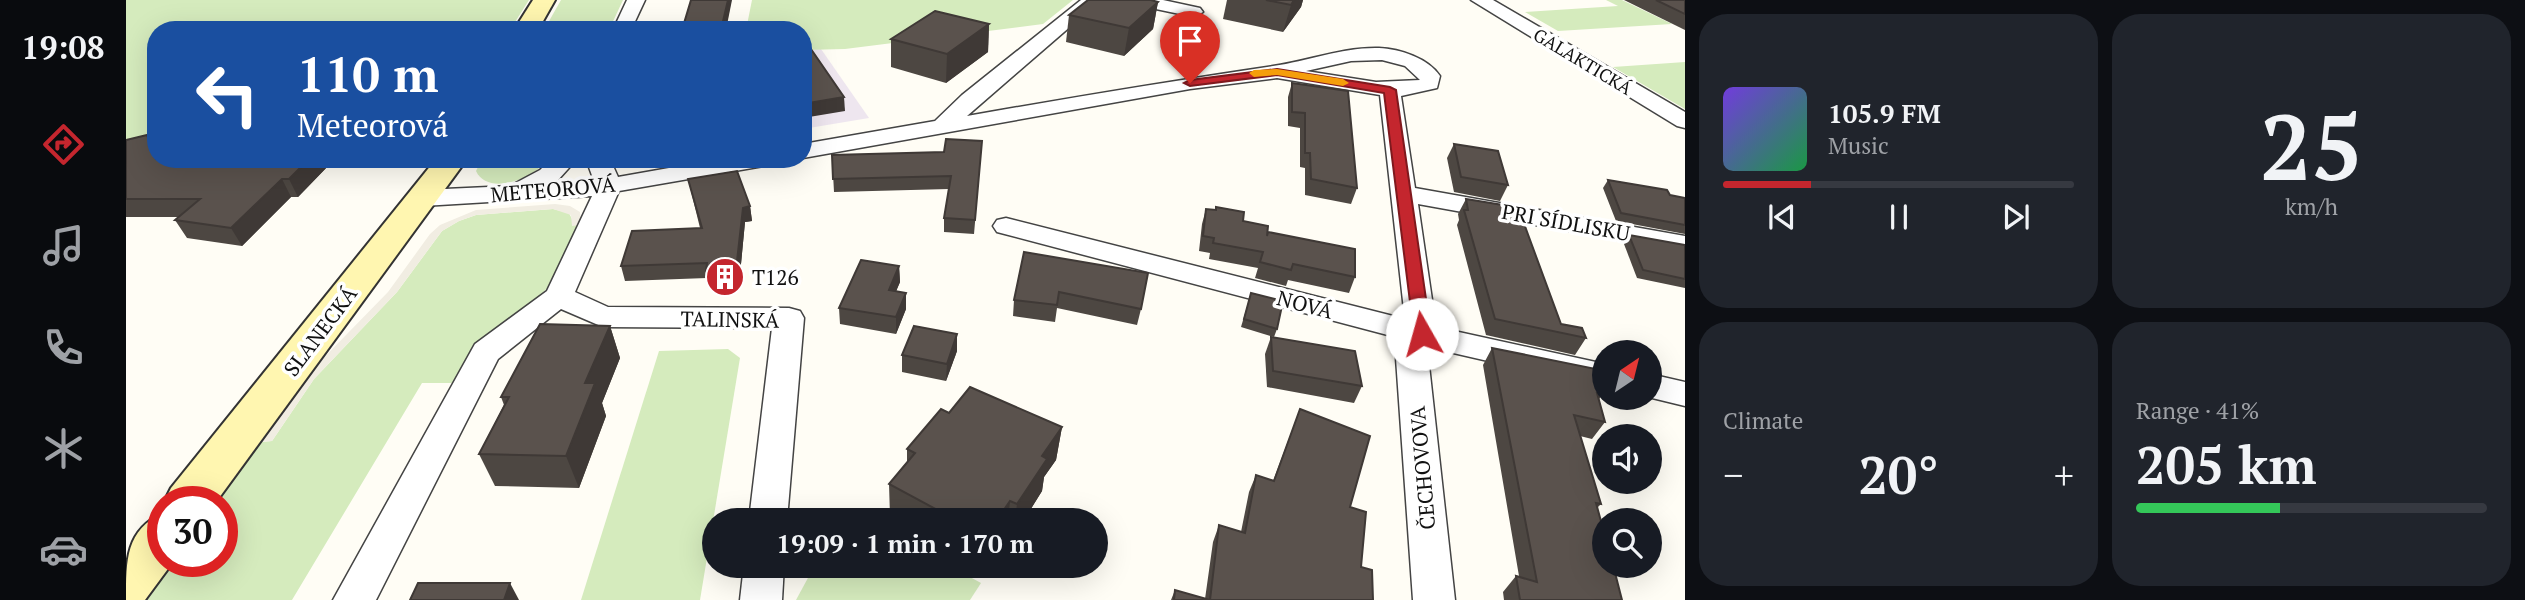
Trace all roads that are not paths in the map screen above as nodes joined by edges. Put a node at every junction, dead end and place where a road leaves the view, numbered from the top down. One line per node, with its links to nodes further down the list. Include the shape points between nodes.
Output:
1 (544, 0): 7 (main road)
2 (636, 0): 8 (street)
3 (1092, 0): 12 (street)
4 (1139, 0): 6 (street)
5 (1480, 0): 11 (street, GALAKTICKÁ)
6 (1194, 12)
7 (531, 21)
8 (626, 21)
9 (1277, 72): 10 (street); 10 (street, via 1382,54 1412,62 1430,76 1430,84 1422,88); 12 (street)
10 (1390, 90): 19 (street, ČECHOVOVA)
11 (1685, 121)
12 (941, 128): 13 (street)
13 (812, 150)
14 (446, 168): 20 (main road, SLANECKÁ)
15 (556, 168): 18 (street)
16 (653, 168): 17 (street, METEOROVÁ)
17 (604, 172): 18 (street, METEOROVÁ, via 583,190); 23 (street)
18 (505, 194): 20 (street, METEOROVÁ)
19 (1405, 194): 22 (street, PRI SÍDLISKU); 24 (street, ČECHOVOVA)
20 (424, 198): 28 (main road, SLANECKÁ)
21 (1006, 226): 24 (street, NOVÁ)
22 (1685, 244)
23 (559, 296): 29 (street, TALINSKÁ, via 603,317 789,318); 33 (street, via 486,352)
24 (1422, 334): 25 (street, NOVÁ); 35 (street, ČECHOVOVA, via 1411,344)
25 (1592, 373)
26 (1662, 389): 27 (street)
27 (1685, 394)
28 (200, 486)
29 (769, 508)
30 (147, 556): 32 (main road)
31 (763, 578): 34 (street)
32 (126, 583)
33 (354, 600)
34 (761, 600)
35 (1434, 600)

